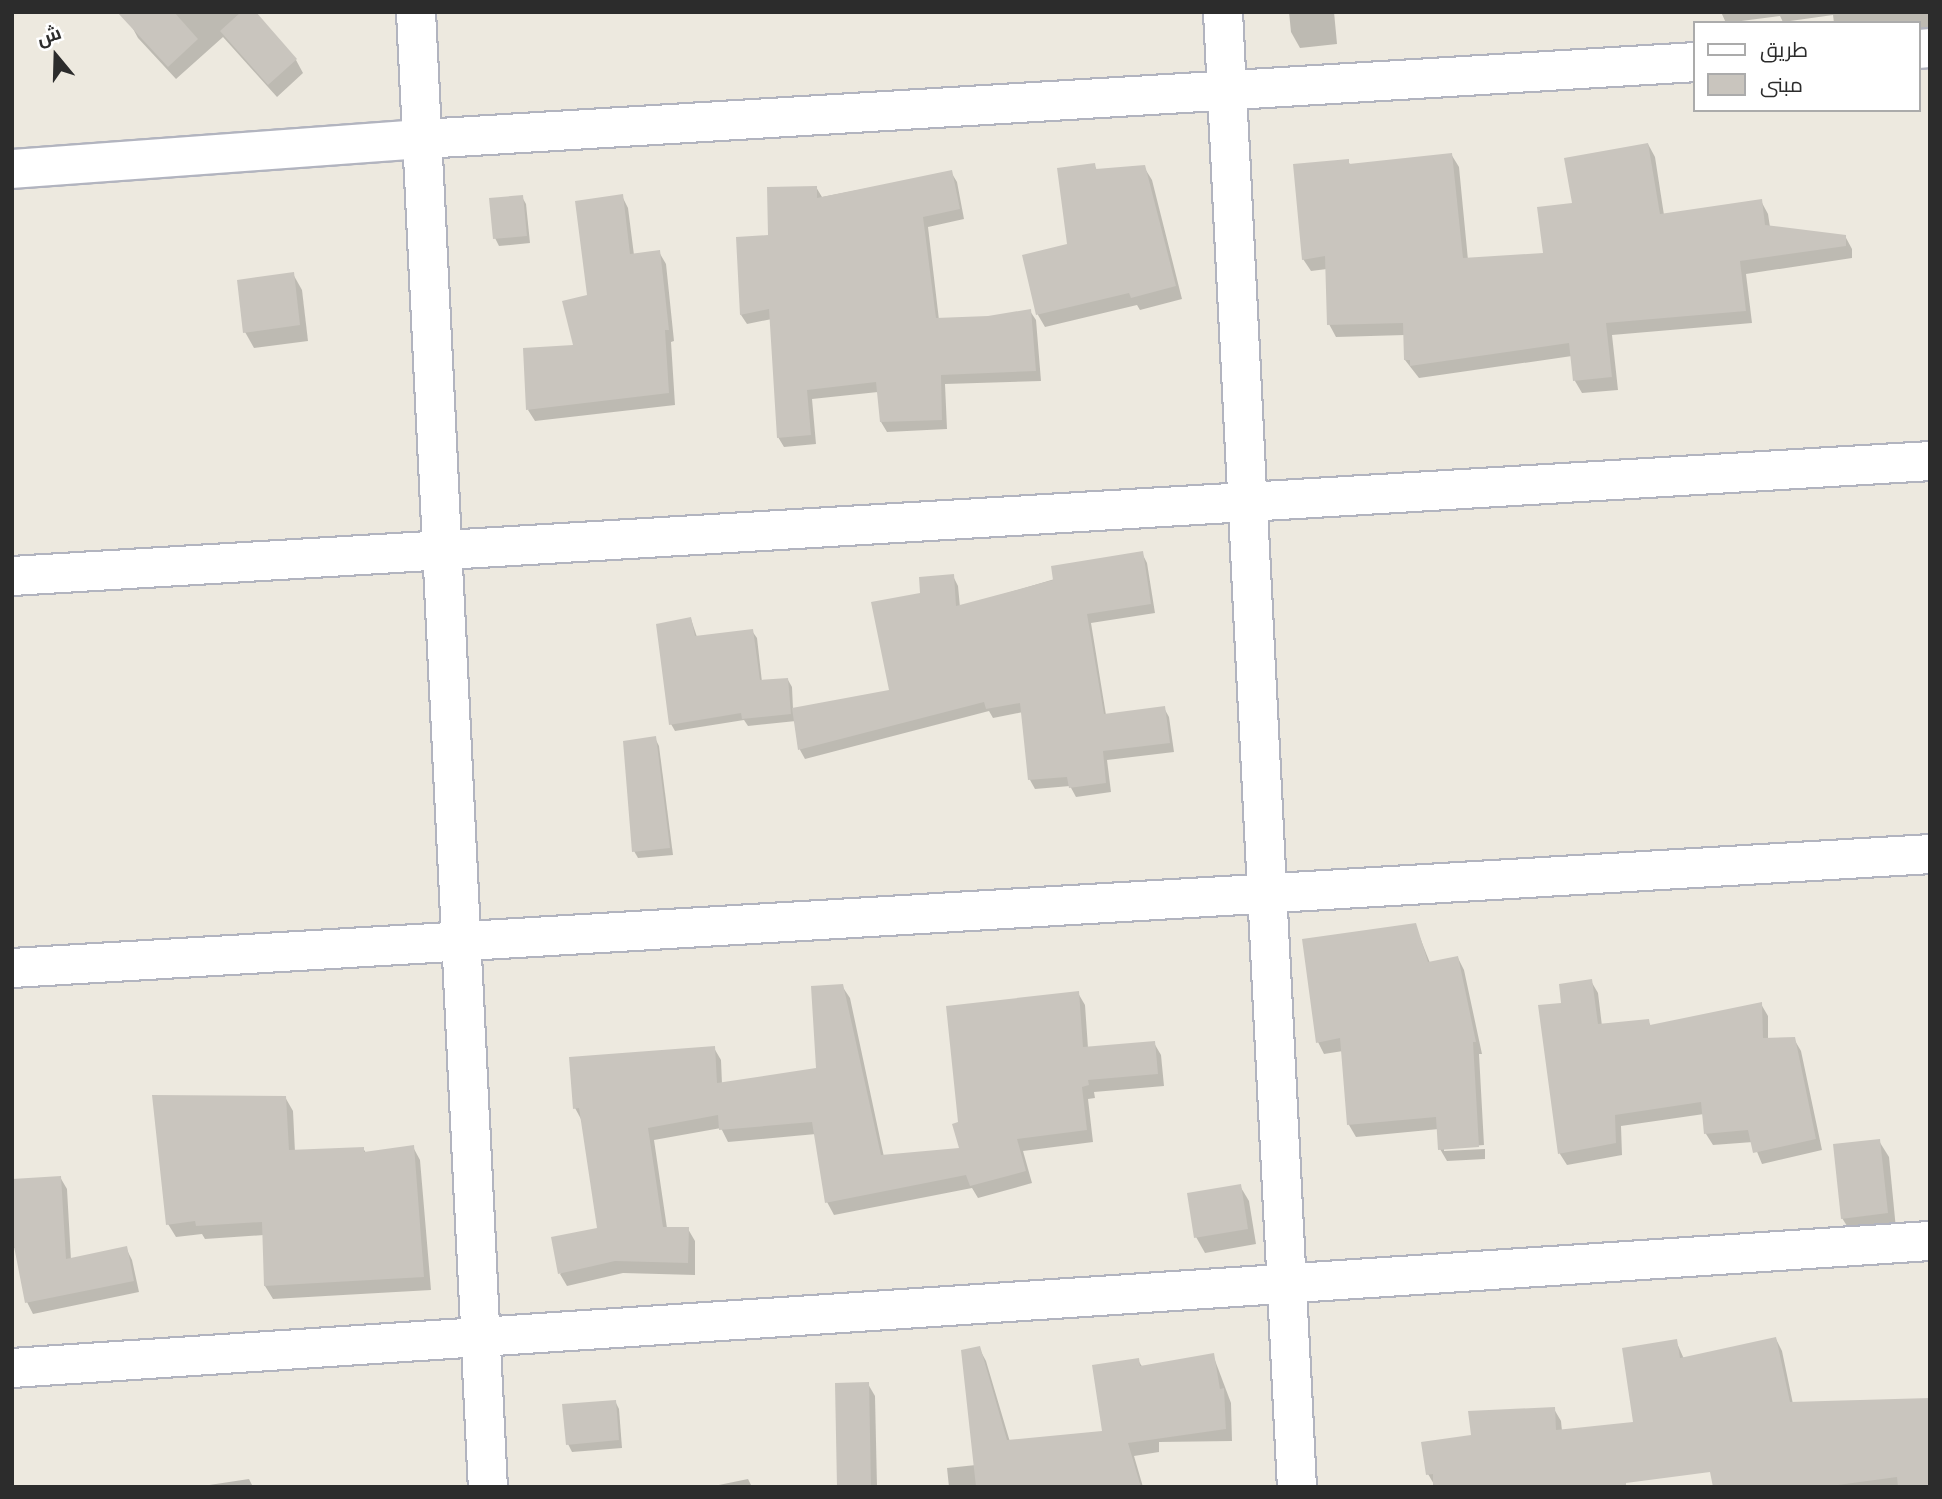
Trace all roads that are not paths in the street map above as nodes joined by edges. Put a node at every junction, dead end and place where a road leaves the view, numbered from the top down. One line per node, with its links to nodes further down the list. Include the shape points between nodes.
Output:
1 (416, 12): 5 (street)
2 (1223, 12): 4 (street)
3 (1694, 62): 4 (street)
4 (1227, 91): 5 (street); 8 (street)
5 (423, 139): 6 (street); 9 (street)
6 (12, 169)
7 (1930, 461): 8 (street)
8 (1248, 502): 9 (street); 12 (street)
9 (443, 550): 10 (street); 13 (street)
10 (12, 576)
11 (1930, 854): 12 (street)
12 (1267, 894): 13 (street); 16 (street)
13 (462, 941): 14 (street); 17 (street)
14 (12, 968)
15 (1930, 1241): 16 (street)
16 (1287, 1283): 17 (street); 20 (street)
17 (481, 1337): 18 (street); 19 (street)
18 (12, 1368)
19 (488, 1487)
20 (1297, 1487)

